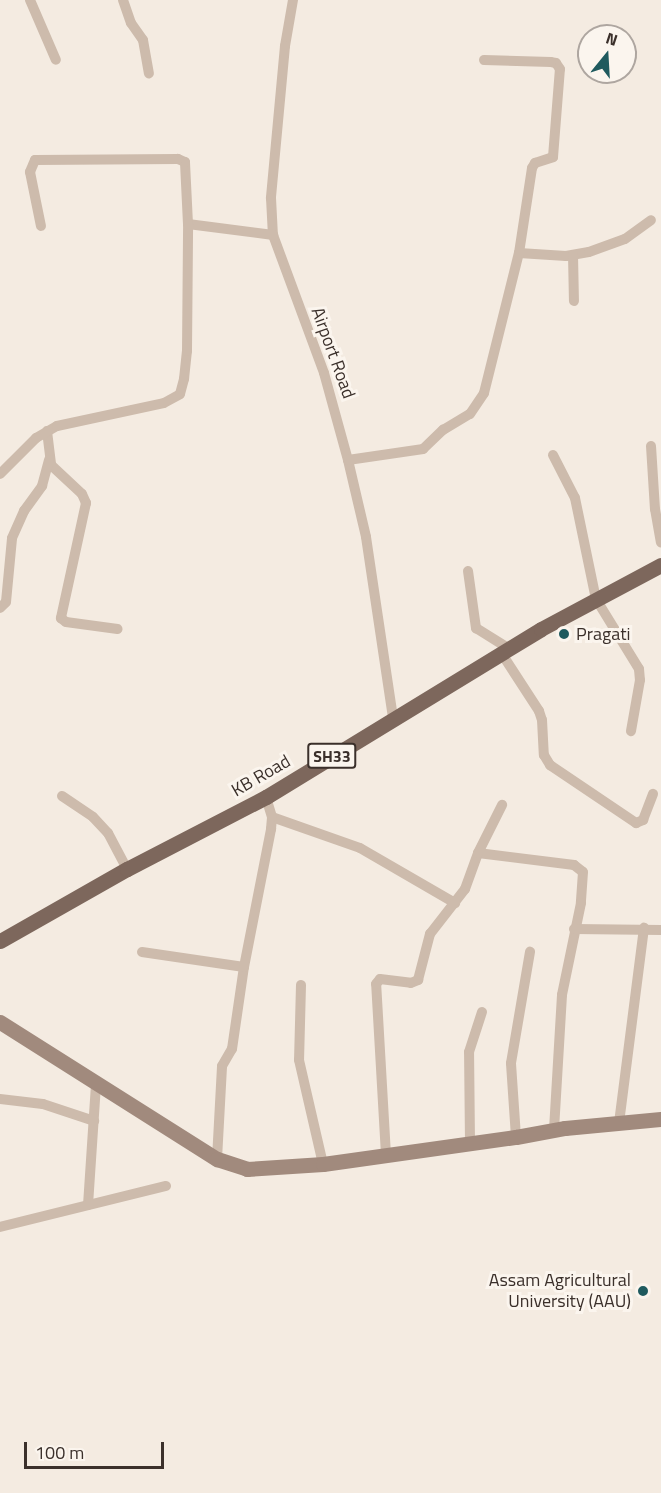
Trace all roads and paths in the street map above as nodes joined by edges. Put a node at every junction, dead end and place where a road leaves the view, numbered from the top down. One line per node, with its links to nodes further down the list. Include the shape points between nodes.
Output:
1 (30, 0): 4 (street)
2 (123, 0): 6 (street, via 143,40)
3 (293, 0): 10 (street, Airport Road, via 271,198)
4 (57, 60)
5 (484, 60): 11 (street, via 551,62 560,69 553,157 535,163 532,168)
6 (149, 73)
7 (651, 220): 12 (street, via 625,239)
8 (188, 224): 9 (street, via 187,168 182,160 48,158 35,160 30,167); 10 (street); 14 (street, via 187,351 180,394 164,403 69,422)
9 (41, 226)
10 (273, 235): 18 (street, Airport Road, via 324,373)
11 (519, 253): 12 (street); 18 (street, via 486,387 476,408 423,449)
12 (573, 255): 13 (street)
13 (574, 301)
14 (46, 431): 17 (street); 19 (street)
15 (651, 446): 20 (street)
16 (553, 455): 23 (street, via 575,498)
17 (49, 460): 24 (street, via 42,486 24,511 12,538 6,602); 25 (street, via 86,503 61,618)
18 (348, 460): 27 (street, Airport Road, via 368,546)
19 (0, 474)
20 (661, 542)
21 (661, 565): 23 (main road, KB Road / SH33)
22 (468, 571): 26 (street, via 476,628)
23 (596, 599): 26 (main road, KB Road / SH33); 28 (street, via 639,669)
24 (0, 608)
25 (118, 629)
26 (505, 651): 27 (main road, KB Road / SH33); 29 (street, via 542,720 544,755 550,765 636,823 643,820)
27 (393, 717): 31 (main road, KB Road / SH33)
28 (631, 731)
29 (653, 794)
30 (62, 796): 35 (street, via 108,832)
31 (266, 797): 33 (street); 35 (main road, KB Road / SH33)
32 (502, 805): 34 (street)
33 (272, 817): 36 (street, via 360,848); 43 (street)
34 (478, 853): 36 (street, via 465,889); 38 (street, via 581,869 582,894)
35 (127, 869): 40 (main road, KB Road / SH33)
36 (455, 903): 55 (street, via 430,934 418,980 411,983 380,979 376,984)
37 (644, 928): 38 (street); 39 (street); 51 (street)
38 (574, 929): 52 (street, via 562,995)
39 (661, 930)
40 (0, 941)
41 (142, 952): 43 (street)
42 (530, 952): 53 (street, via 512,1063)
43 (244, 967): 56 (street, via 232,1049 222,1066)
44 (301, 985): 57 (street, via 299,1059)
45 (482, 1012): 54 (street, via 469,1052)
46 (0, 1024): 47 (main road)
47 (96, 1086): 50 (street); 56 (main road)
48 (0, 1099): 50 (street, via 43,1104)
49 (661, 1119): 51 (main road)
50 (94, 1121): 59 (street)
51 (619, 1123): 52 (main road)
52 (554, 1130): 53 (main road)
53 (516, 1137): 54 (main road)
54 (470, 1143): 55 (main road)
55 (386, 1155): 57 (main road)
56 (217, 1159): 57 (main road, via 258,1170)
57 (323, 1164)
58 (166, 1186): 59 (street)
59 (88, 1205): 60 (street)
60 (0, 1227)

